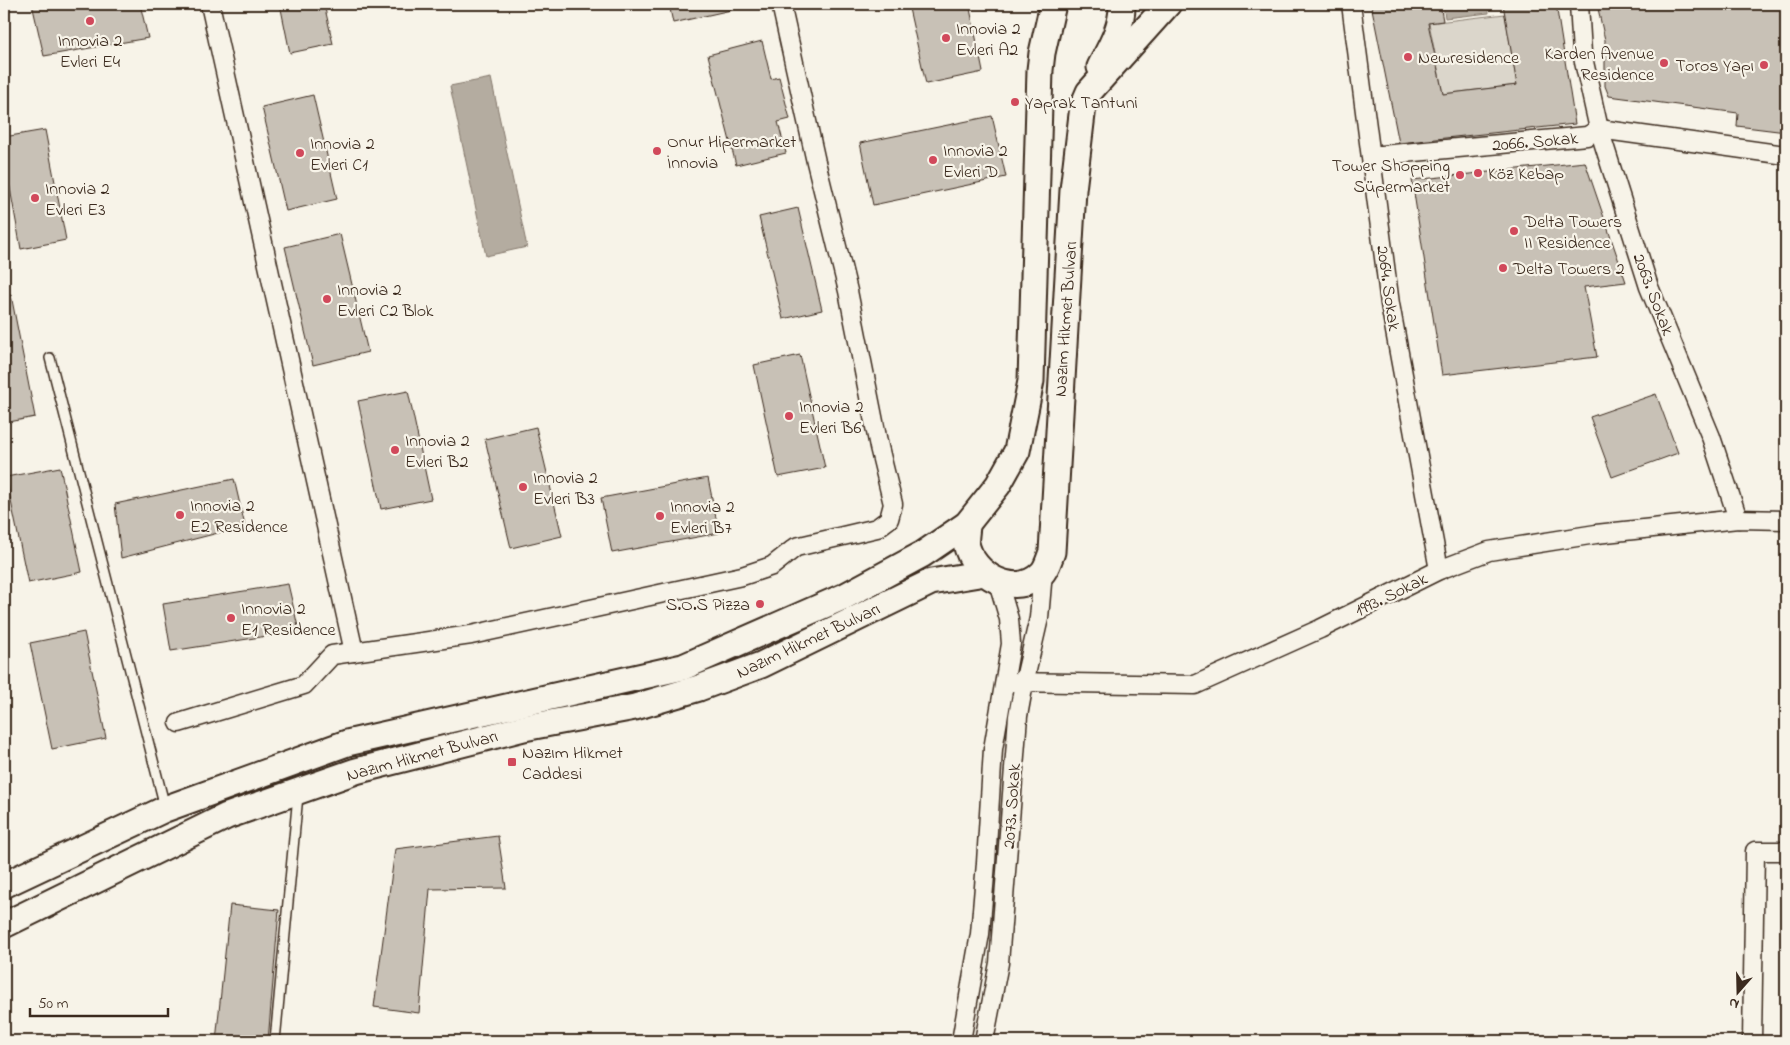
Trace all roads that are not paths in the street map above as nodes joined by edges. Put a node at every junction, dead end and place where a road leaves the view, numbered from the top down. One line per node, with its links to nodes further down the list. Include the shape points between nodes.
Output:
1 (210, 4): 21 (street)
2 (781, 4): 21 (street, via 893,504 889,519 877,528 796,547 772,566 742,576 454,637)
3 (1039, 4): 9 (main road)
4 (1053, 4): 9 (main road, Nazım Hikmet Bulvarı)
5 (1122, 4): 10 (main road, via 1119,25)
6 (1168, 4): 10 (main road, Nazım Hikmet Bulvarı)
7 (1351, 4): 13 (street, 2064. Sokak)
8 (1579, 4): 11 (street, 2063. Sokak, via 1582,53)
9 (1042, 53): 17 (main road, Nazım Hikmet Bulvarı, via 1031,381 1017,450 998,485)
10 (1089, 92): 19 (main road, Nazım Hikmet Bulvarı, via 1083,106 1073,190 1052,552)
11 (1599, 129): 12 (street, 2066. Sokak); 13 (street, 2066. Sokak, via 1588,136 1486,142); 15 (street, 2063. Sokak, via 1649,287 1711,437)
12 (1786, 155)
13 (1371, 156): 18 (street, 2064. Sokak, via 1390,304)
14 (50, 358): 26 (lane)
15 (1738, 519): 16 (street, 1993. Sokak); 18 (street, 1993. Sokak, via 1596,534 1489,551)
16 (1786, 520)
17 (967, 524): 20 (main road, via 966,543 972,560); 26 (main road, Nazım Hikmet Bulvarı, via 923,554 845,596 683,667 347,743)
18 (1439, 570): 23 (street, 1993. Sokak, via 1320,629 1195,685)
19 (1043, 572): 20 (main road, Nazım Hikmet Bulvarı, via 1024,584); 23 (street, 2073. Sokak, via 1039,618)
20 (992, 578): 22 (street, 2073. Sokak, via 1009,620 1011,644); 25 (main road, Nazım Hikmet Bulvarı, via 931,582 761,665 699,688 636,707 524,728 356,771)
21 (354, 652): 24 (street, via 332,656 304,685)
22 (1005, 682): 23 (street, 1993. Sokak); 31 (street, 2073. Sokak, via 993,749 980,934)
23 (1024, 683): 32 (street, 2073. Sokak, via 1018,716 999,962)
24 (179, 724)
25 (298, 791): 29 (main road, Nazım Hikmet Bulvarı, via 227,816); 30 (lane)
26 (165, 809): 28 (main road, Nazım Hikmet Bulvarı)
27 (1786, 851): 33 (street, via 1754,851)
28 (4, 885)
29 (4, 925)
30 (275, 1041)
31 (961, 1041)
32 (984, 1041)
33 (1752, 1041)

